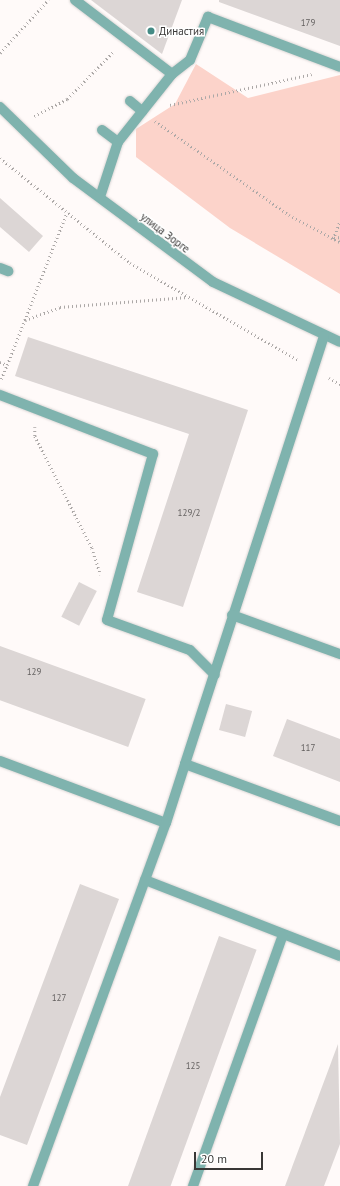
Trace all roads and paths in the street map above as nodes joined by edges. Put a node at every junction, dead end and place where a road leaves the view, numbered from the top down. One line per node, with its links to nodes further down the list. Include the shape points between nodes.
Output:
1 (48, 0): 4 (path)
2 (75, 0): 3 (street)
3 (125, 39): 7 (street); 11 (path, via 67,99 29,119)
4 (0, 53)
5 (340, 67): 7 (street, via 208,17 190,60)
6 (317, 73): 10 (path)
7 (172, 74): 10 (street)
8 (130, 101): 10 (street)
9 (0, 107): 11 (street, улица Зорге)
10 (142, 111): 13 (street); 19 (path, via 289,215)
11 (14, 121): 15 (street, улица Зорге, via 73,178)
12 (102, 130): 13 (street)
13 (118, 142): 15 (street)
14 (0, 158): 16 (path)
15 (100, 197): 23 (street, улица Зорге, via 213,282)
16 (67, 212): 21 (path, via 130,263); 22 (path)
17 (340, 221): 19 (path)
18 (340, 237): 19 (path)
19 (333, 238): 20 (path)
20 (340, 242)
21 (189, 297): 22 (path, via 60,307); 27 (path)
22 (25, 320): 26 (path)
23 (324, 336): 24 (street, улица Зорге); 27 (street)
24 (340, 342)
25 (0, 362): 26 (path)
26 (7, 365): 28 (path)
27 (312, 368): 29 (path); 33 (street)
28 (0, 383)
29 (340, 384)
30 (0, 395): 31 (street)
31 (35, 409): 32 (path, via 35,436 92,548); 32 (street, via 154,454)
32 (111, 604): 35 (street, via 106,620 190,650)
33 (232, 615): 34 (street); 35 (street)
34 (340, 654)
35 (215, 675): 37 (street)
36 (0, 761): 39 (street)
37 (185, 764): 38 (street); 39 (street)
38 (340, 821)
39 (166, 823): 40 (street)
40 (145, 880): 41 (street); 43 (street)
41 (283, 935): 42 (street); 44 (street)
42 (340, 956)
43 (33, 1186)
44 (193, 1186)

